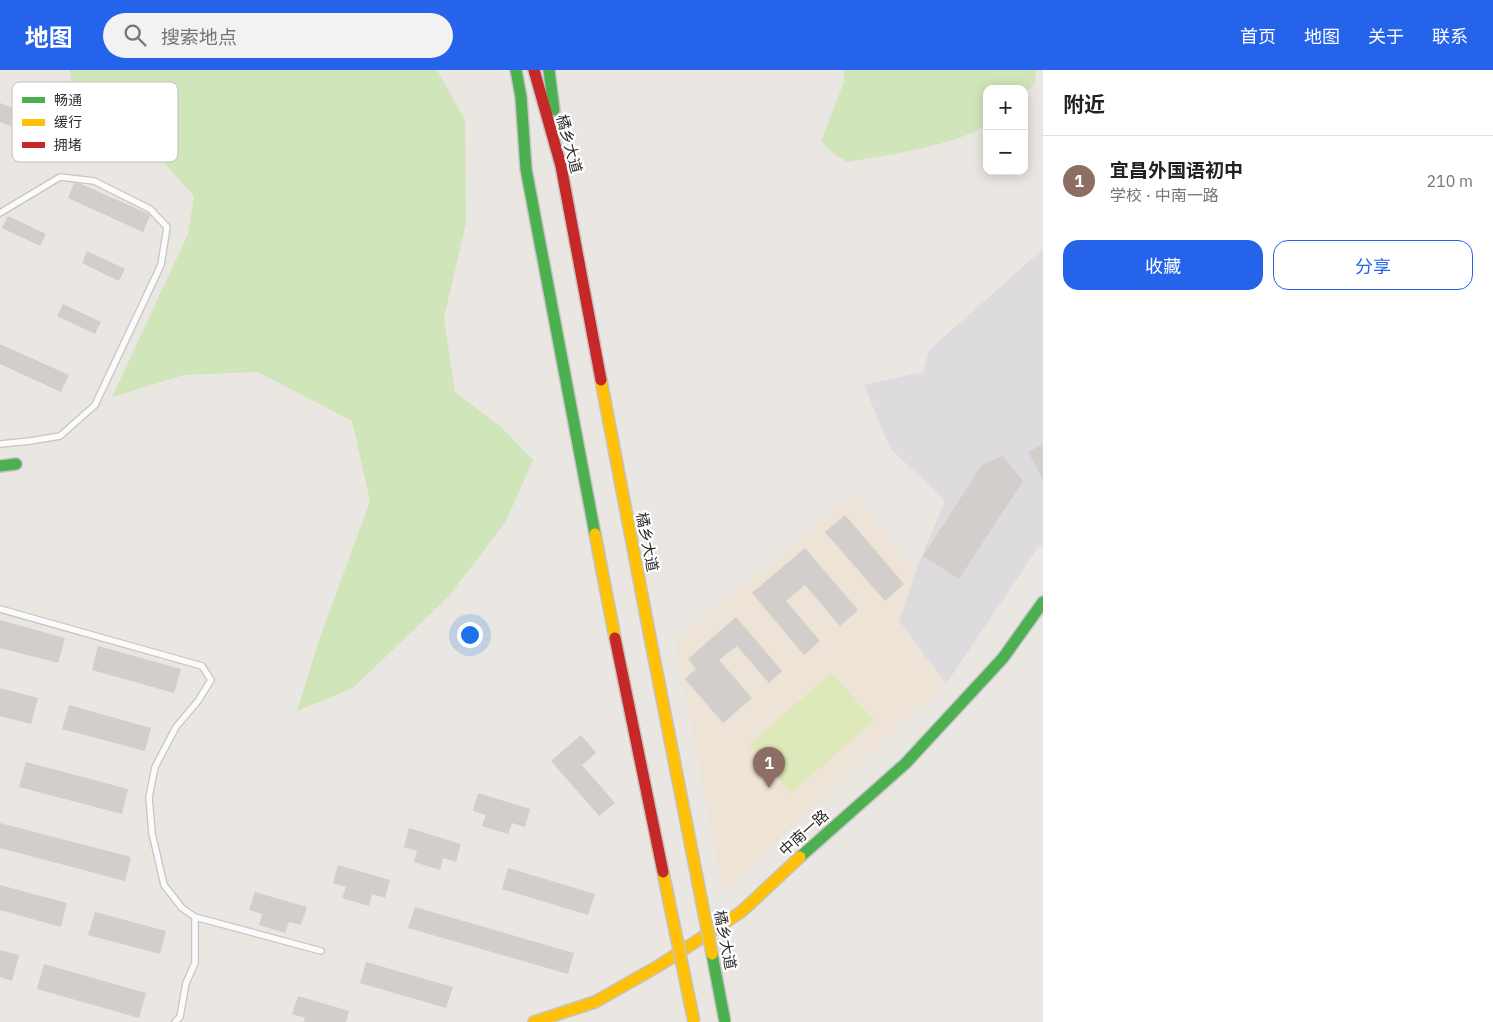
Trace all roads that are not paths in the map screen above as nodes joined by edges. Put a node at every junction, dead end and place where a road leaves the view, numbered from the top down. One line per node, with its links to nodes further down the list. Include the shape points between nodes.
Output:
1 (516, 70): 6 (main road)
2 (534, 70): 5 (main road, 橘乡大道)
3 (549, 70): 5 (main road)
4 (509, 97): 6 (main road)
5 (561, 166): 18 (main road, 橘乡大道, bridge)
6 (526, 169): 17 (main road, bridge)
7 (0, 213): 8 (lane, via 60,176 94,181 150,209 167,226 161,265 95,405 60,436)
8 (0, 444)
9 (16, 464): 10 (main road)
10 (0, 466)
11 (1043, 602): 16 (main road, 中南一路, via 1003,658 905,764 741,912 660,965 594,1002)
12 (0, 609): 13 (lane, via 202,666 211,680 176,727 155,767 149,797 152,834 164,885 182,908)
13 (195, 917): 14 (lane); 15 (lane, via 194,963 186,983 180,1017)
14 (321, 950)
15 (175, 1022)
16 (534, 1022)
17 (694, 1022)
18 (725, 1022)

